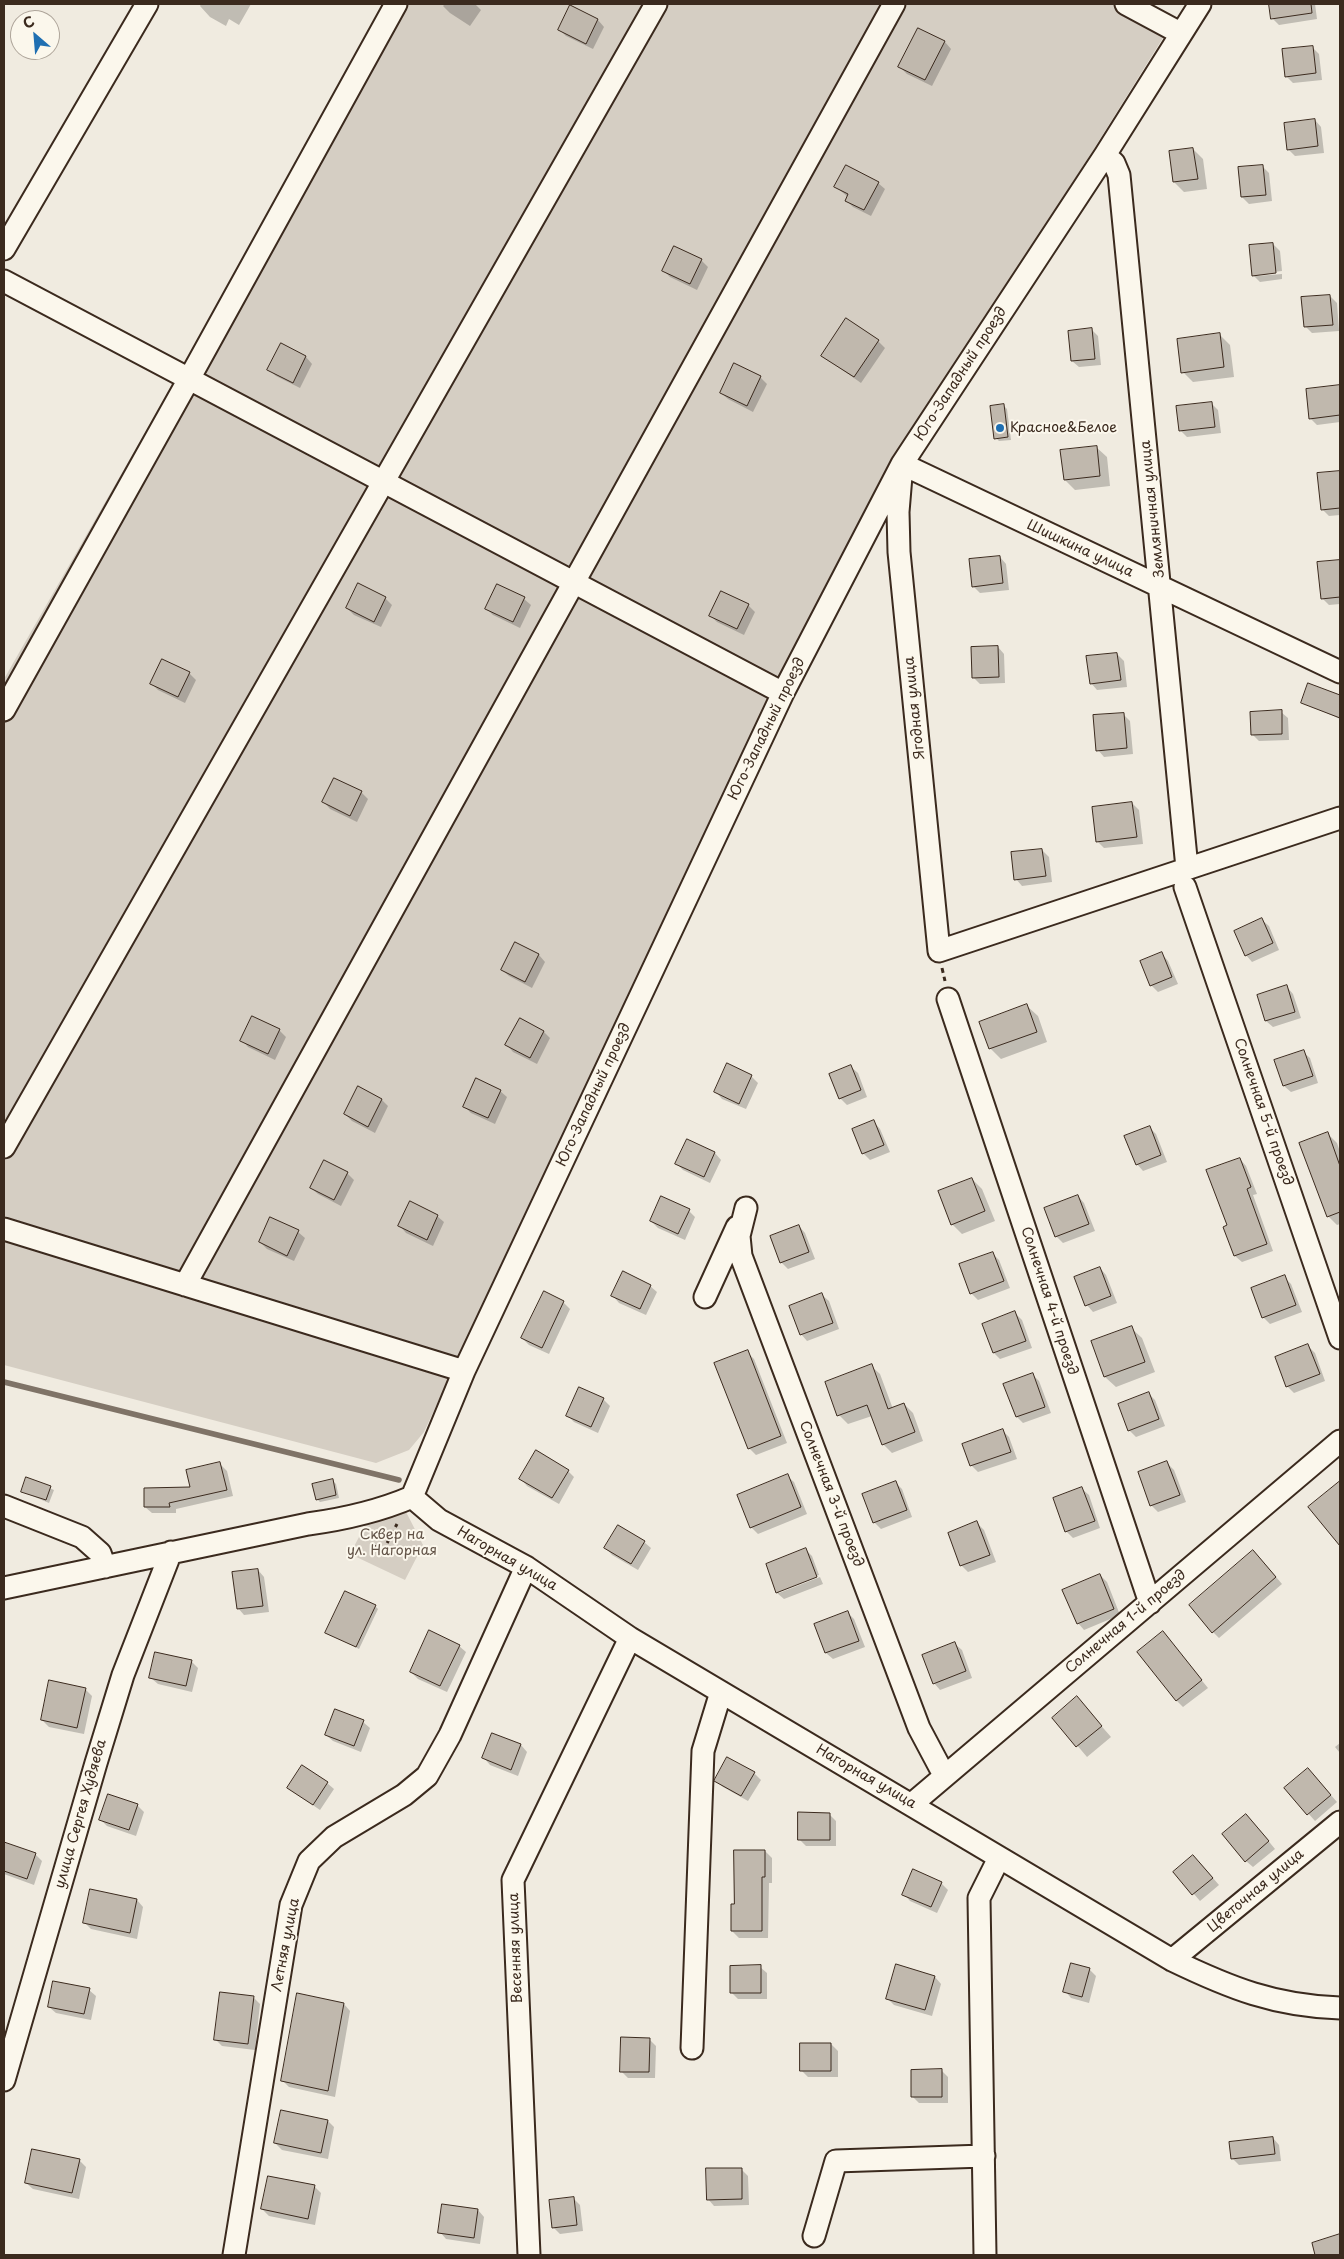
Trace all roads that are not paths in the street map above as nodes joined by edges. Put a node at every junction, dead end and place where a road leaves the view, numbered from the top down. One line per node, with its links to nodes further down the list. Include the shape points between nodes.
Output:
1 (147, 4): 9 (street)
2 (396, 4): 11 (street)
3 (656, 4): 13 (street)
4 (894, 4): 14 (street)
5 (1126, 4): 7 (street)
6 (1200, 4): 7 (street, Юго-Западный проезд)
7 (1180, 33): 8 (street, Юго-Западный проезд)
8 (1105, 156): 12 (street, Юго-Западный проезд); 15 (street, Земляничная улица, via 1114,163 1119,175)
9 (4, 249)
10 (4, 281): 11 (street)
11 (190, 379): 13 (street); 18 (street)
12 (902, 464): 15 (street, Шишкина улица); 17 (street, Юго-Западный проезд); 20 (street, Ягодная улица, via 899,552 939,951)
13 (384, 482): 14 (street); 22 (street)
14 (575, 584): 17 (street); 24 (street)
15 (1160, 587): 16 (street, Шишкина улица); 20 (street, Земляничная улица)
16 (1340, 672)
17 (783, 693): 27 (street, Юго-Западный проезд)
18 (4, 710)
19 (1340, 818): 20 (street)
20 (1186, 878): 26 (street, Солнечная 5-й проезд)
21 (948, 999): 35 (street, Солнечная 4-й проезд)
22 (4, 1147)
23 (4, 1229): 24 (street)
24 (185, 1285): 27 (street)
25 (705, 1297): 38 (street, Солнечная 3-й проезд, via 746,1208 739,1236 741,1256 919,1728)
26 (1340, 1338)
27 (464, 1371): 29 (street, Юго-Западный проезд)
28 (1340, 1441): 35 (street, Солнечная 1-й проезд)
29 (412, 1497): 31 (street, via 381,1510 349,1518); 33 (street, Нагорная улица, via 439,1520)
30 (4, 1506): 32 (street, via 82,1537 100,1553)
31 (171, 1552): 32 (street); 45 (street, улица Сергея Худяева, via 123,1675)
32 (105, 1567): 34 (street)
33 (526, 1567): 36 (street, Нагорная улица); 48 (street, Летняя улица, via 450,1735 427,1776 404,1795 334,1837 309,1861 291,1905)
34 (4, 1588)
35 (1150, 1603): 38 (street, Солнечная 1-й проезд)
36 (630, 1638): 37 (street, Нагорная улица); 49 (street, Весенняя улица, via 513,1880)
37 (721, 1692): 39 (street, Нагорная улица); 44 (street, via 703,1751)
38 (944, 1775): 39 (street, Солнечная 1-й проезд)
39 (912, 1804): 41 (street, Нагорная улица)
40 (1340, 1822): 42 (street, Цветочная улица)
41 (999, 1858): 42 (street, Нагорная улица); 46 (street, via 979,1898)
42 (1172, 1960): 43 (street, Нагорная улица, via 1226,1986 1276,2002)
43 (1340, 2008)
44 (692, 2048)
45 (4, 2080)
46 (984, 2156): 47 (street, via 836,2161); 50 (street)
47 (814, 2236)
48 (234, 2255)
49 (529, 2255)
50 (985, 2255)

